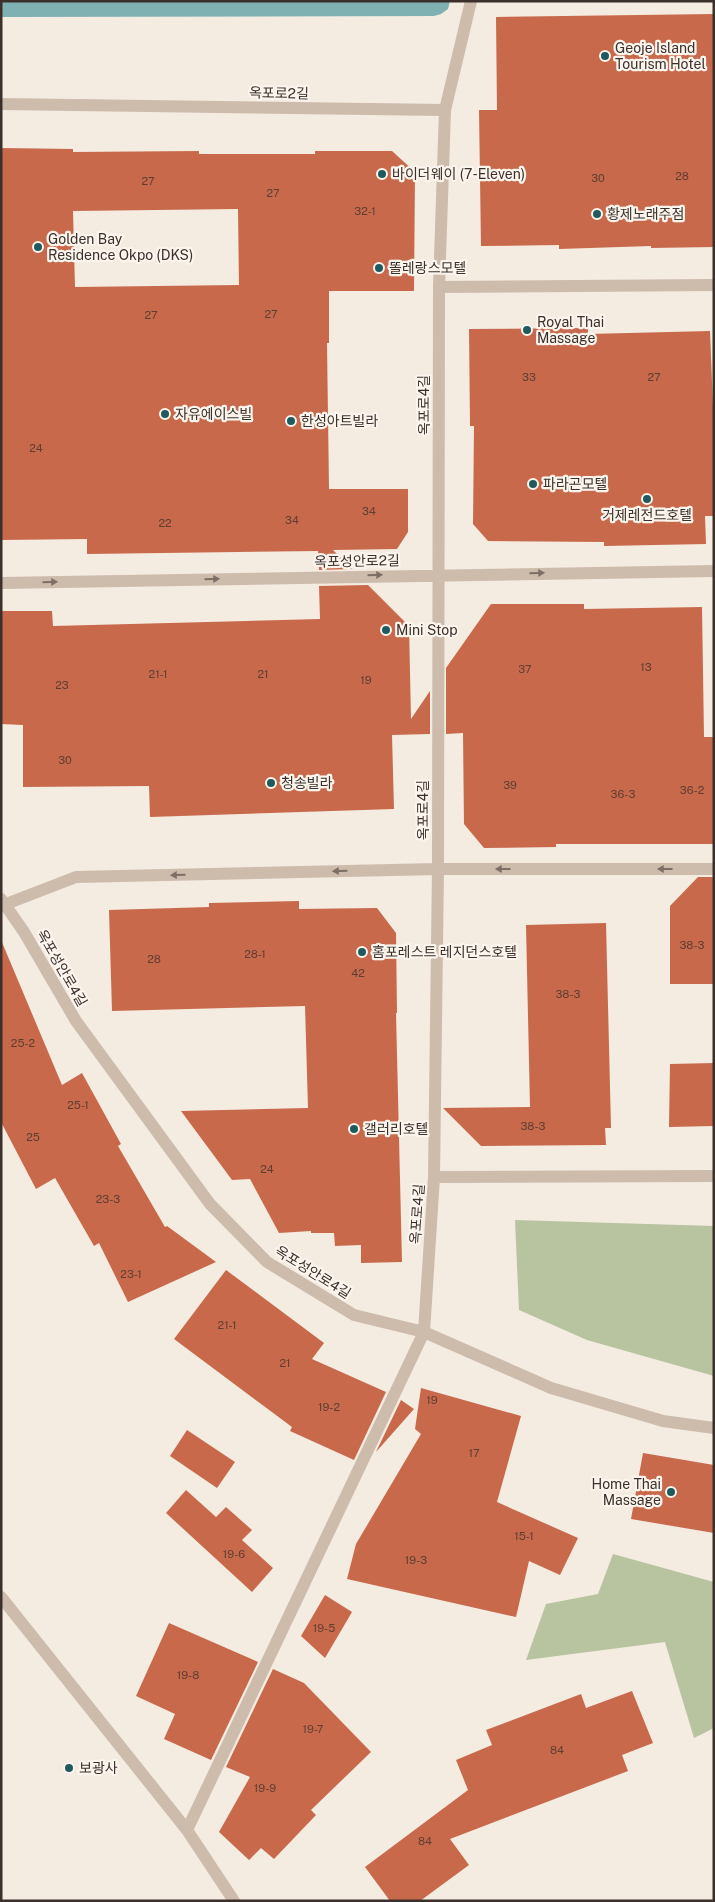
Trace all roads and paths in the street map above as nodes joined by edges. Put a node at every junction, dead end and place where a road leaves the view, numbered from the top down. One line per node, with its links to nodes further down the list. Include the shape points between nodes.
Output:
1 (471, 1): 3 (street)
2 (1, 104): 3 (street, 옥포로2길)
3 (445, 110): 5 (street, 옥포로4길)
4 (714, 285): 5 (street)
5 (439, 287): 7 (street, 옥포로4길)
6 (714, 571): 7 (street, 옥포성안로2길, one-way to 6)
7 (439, 574): 8 (street, 옥포성안로2길, one-way to 7); 9 (street, 옥포로4길)
8 (1, 583)
9 (438, 868): 10 (street, one-way to 9); 11 (street, one-way to 11, via 76,877); 13 (street, 옥포로4길)
10 (714, 869)
11 (4, 902): 14 (street, 옥포성안로4길, via 76,1021 210,1204 267,1262 354,1315)
12 (714, 1176): 13 (street)
13 (434, 1177): 14 (street, 옥포로4길)
14 (424, 1332): 15 (street, 옥포성안로4길, via 551,1388 663,1421); 17 (street)
15 (714, 1428)
16 (1, 1597): 17 (street)
17 (187, 1830): 18 (street)
18 (234, 1901)

